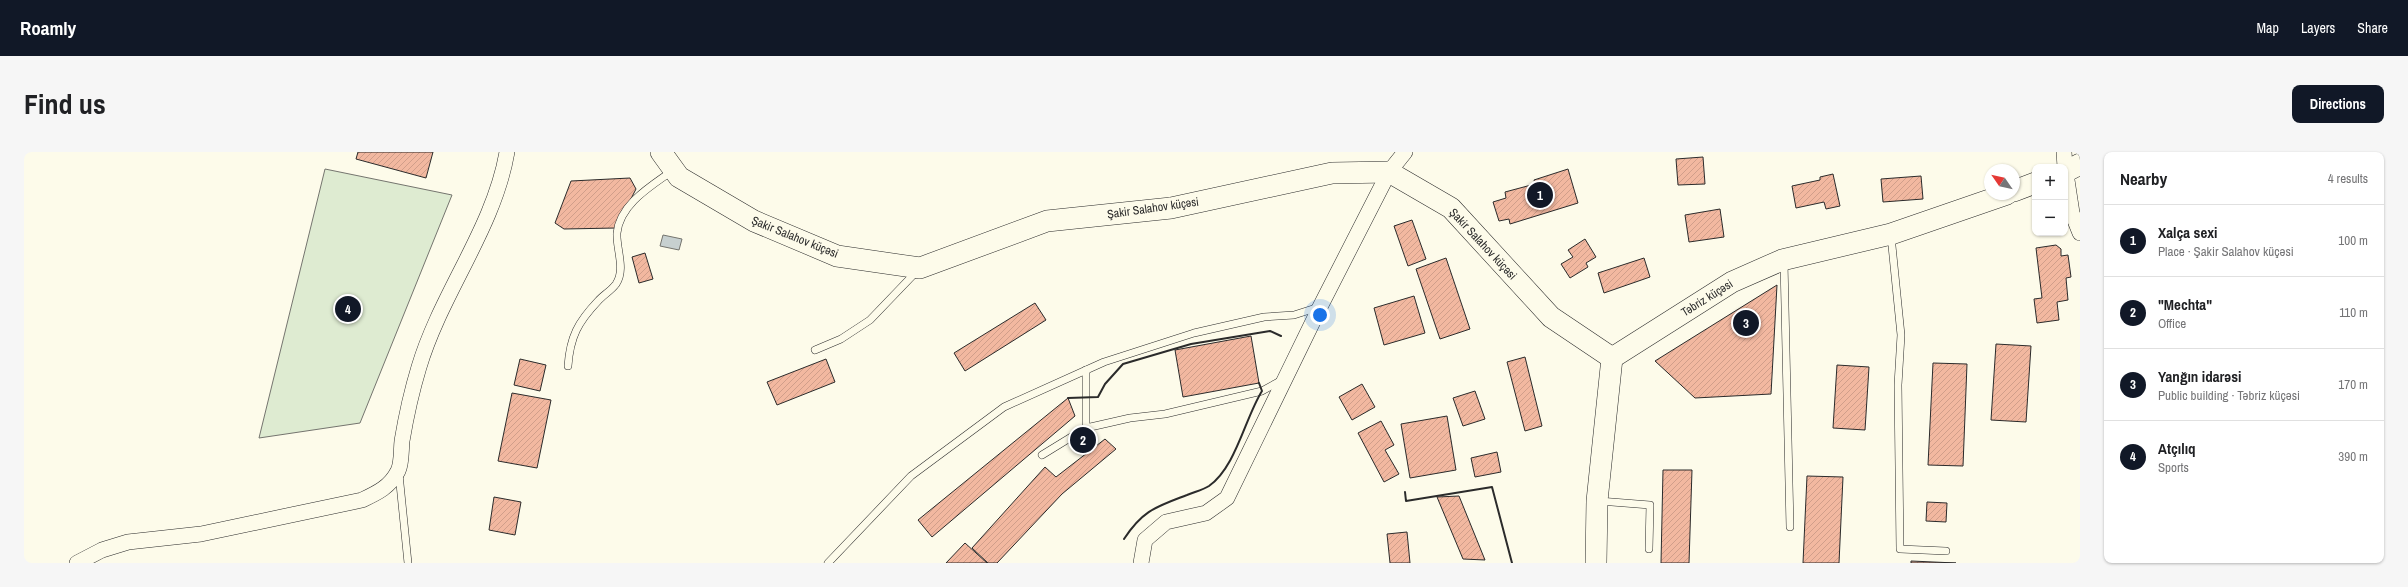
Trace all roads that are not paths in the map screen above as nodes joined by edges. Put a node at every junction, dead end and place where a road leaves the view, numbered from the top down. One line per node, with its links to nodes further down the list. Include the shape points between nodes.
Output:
1 (507, 152): 26 (street, via 503,174 486,217 448,296 419,366 402,440)
2 (661, 152): 7 (street, Şakir Salahov küçəsi)
3 (1405, 152): 9 (street)
4 (2064, 152): 5 (street)
5 (2065, 164)
6 (2080, 164): 8 (street)
7 (674, 170): 17 (street, Şakir Salahov küçəsi, via 679,177 754,221 837,256); 21 (lane, via 628,206 617,232 621,264 616,284 584,317 570,343)
8 (2068, 170)
9 (1389, 172): 17 (street, Şakir Salahov küçəsi, via 1332,173 1171,208 1047,221); 18 (street); 20 (street, Şakir Salahov küçəsi, via 1452,208 1551,318)
10 (2032, 184): 11 (street)
11 (2020, 189)
12 (2068, 190): 14 (street, via 2072,213)
13 (1990, 200): 15 (street, Təbriz küçəsi)
14 (2080, 233)
15 (1891, 234): 16 (street, Təbriz küçəsi); 30 (lane, via 1901,336 1898,385 1900,549)
16 (1784, 260): 20 (street, Təbriz küçəsi, via 1732,282); 28 (lane)
17 (920, 268): 19 (lane, via 870,320 841,339)
18 (1320, 306): 22 (lane, via 1294,315 1264,317 1194,333); 23 (street)
19 (815, 350)
20 (1612, 358): 27 (street)
21 (568, 366)
22 (1086, 370): 24 (lane); 33 (lane, via 1004,407 917,471)
23 (1283, 380): 24 (lane, via 1262,391 1165,414 1130,418); 34 (street, via 1228,498 1206,513 1166,522 1145,540)
24 (1086, 428): 25 (lane)
25 (1042, 455)
26 (399, 470): 31 (street, via 384,489 362,500 201,534 128,542 102,550); 32 (lane)
27 (1597, 501): 29 (lane, via 1650,505); 35 (street)
28 (1790, 528)
29 (1649, 549)
30 (1946, 551)
31 (77, 563)
32 (408, 563)
33 (828, 563)
34 (1141, 563)
35 (1596, 563)

